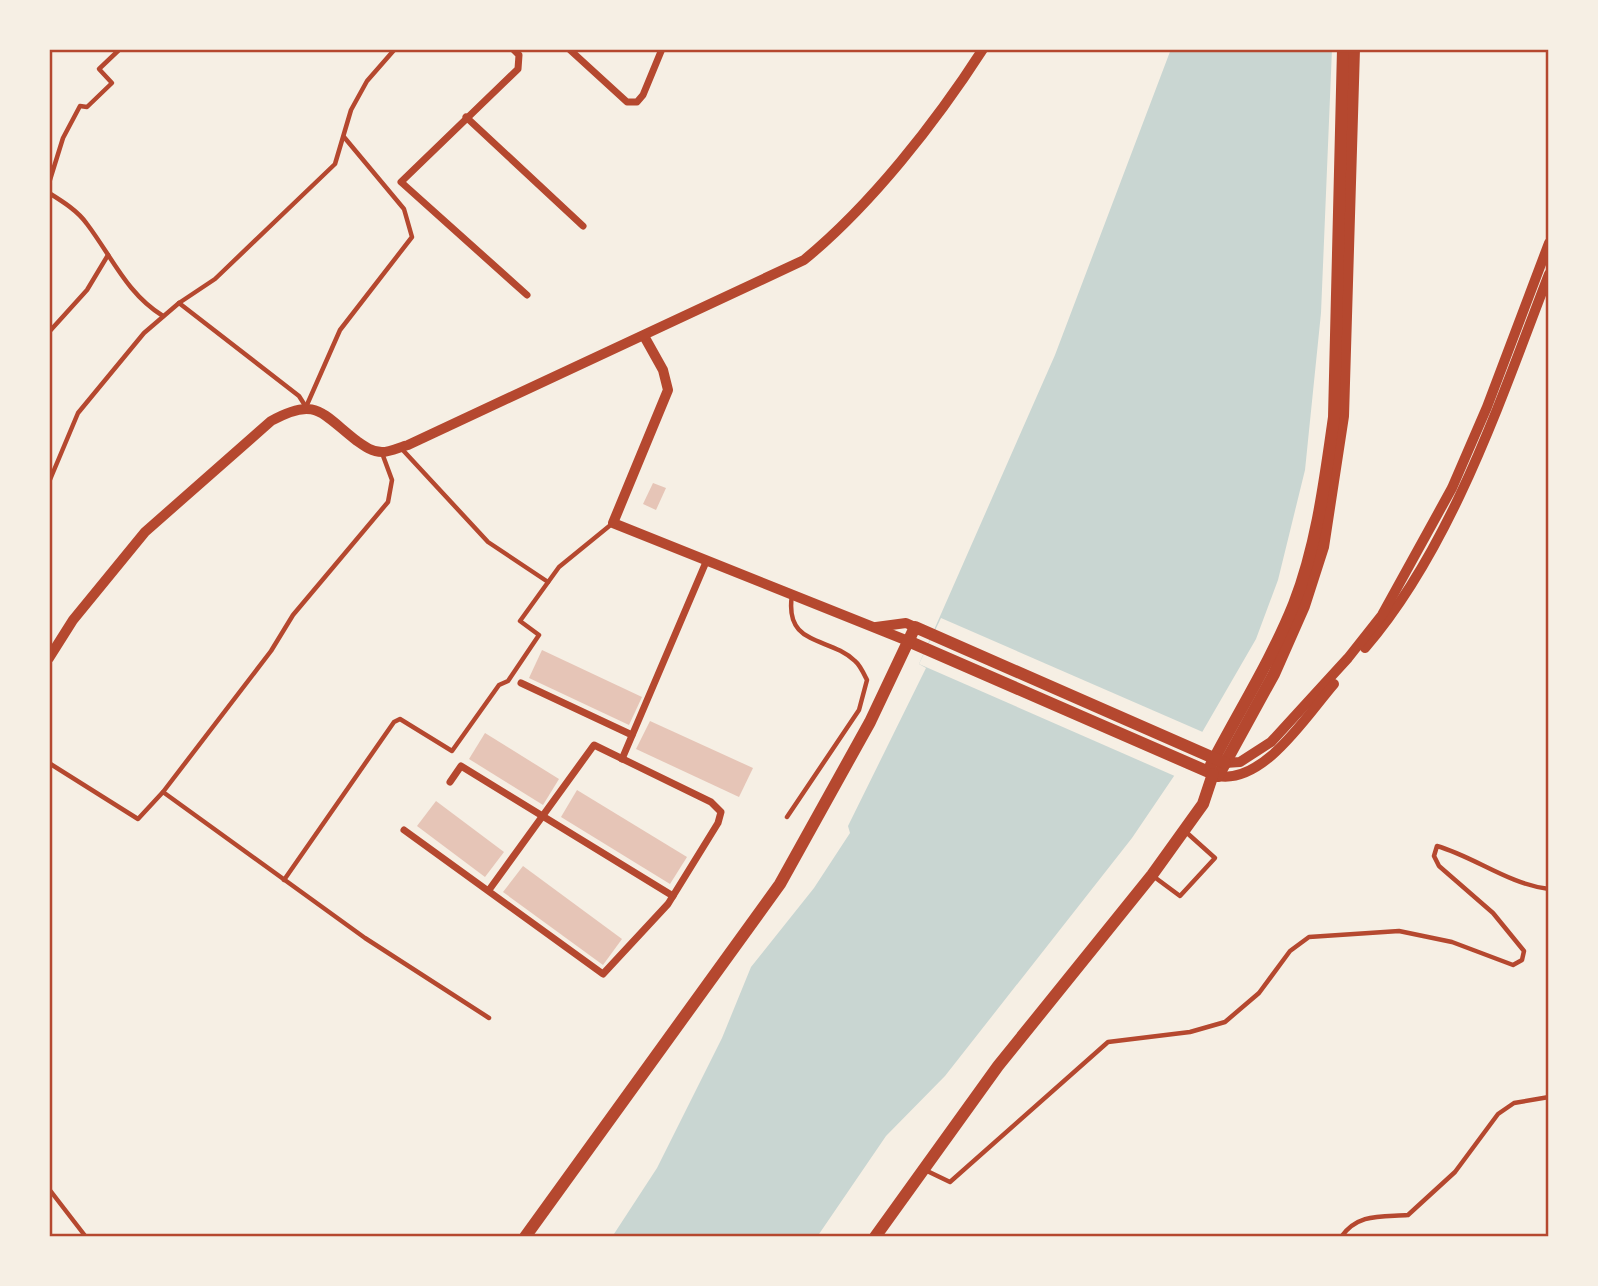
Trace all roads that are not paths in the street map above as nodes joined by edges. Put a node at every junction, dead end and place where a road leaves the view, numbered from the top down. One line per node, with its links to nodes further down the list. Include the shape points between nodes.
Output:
1 (120, 49): 11 (lane, via 99,69 112,83 87,107 80,106 63,138)
2 (395, 49): 10 (lane, via 367,80)
3 (513, 49): 9 (street, via 519,55 518,69)
4 (569, 49): 5 (street, via 627,102 637,102)
5 (662, 49)
6 (983, 49): 21 (street, via 944,107 825,243 804,260)
7 (1343, 49): 37 (main road, via 1334,417 1326,475 1294,603)
8 (1354, 49): 37 (main road, via 1343,416 1323,548 1274,674)
9 (466, 117): 13 (street); 17 (street, via 401,183)
10 (344, 136): 18 (lane, via 335,164 215,279); 22 (lane, via 404,209 412,237 340,330)
11 (49, 183)
12 (49, 192): 15 (lane, via 86,221)
13 (583, 226)
14 (1549, 243): 37 (main road, via 1452,488 1382,615 1271,742 1240,762)
15 (108, 255): 19 (lane, via 146,306); 20 (lane, via 87,290)
16 (1549, 274): 39 (main road, via 1461,491 1388,622 1271,755 1241,775)
17 (527, 295)
18 (179, 303): 19 (lane); 22 (lane, via 299,396)
19 (163, 316): 25 (lane, via 78,413)
20 (49, 332)
21 (644, 337): 23 (street); 26 (street, via 663,370 668,390)
22 (306, 407): 24 (street, via 326,415 368,449); 33 (street, via 271,421 145,532)
23 (400, 447): 24 (street); 28 (lane, via 488,542)
24 (382, 452): 41 (lane, via 392,480 388,502 293,615 271,651)
25 (49, 482)
26 (613, 523): 27 (street); 28 (lane, via 571,555)
27 (706, 562): 29 (street); 35 (street)
28 (548, 582): 47 (lane, via 520,621 539,635 452,751 400,719 394,722)
29 (792, 595): 30 (street); 43 (lane, via 789,614 793,622 808,638 855,660 867,680 859,710)
30 (876, 627): 31 (street, via 906,623); 32 (street)
31 (915, 627): 32 (main road); 37 (main road)
32 (908, 641): 39 (main road); 56 (main road, via 824,808 761,911)
33 (50, 655)
34 (521, 683): 35 (street)
35 (632, 735): 36 (street)
36 (622, 759): 42 (street, via 594,745); 50 (street, via 711,802 721,812)
37 (1220, 760): 39 (main road)
38 (49, 763): 41 (lane, via 138,819)
39 (1213, 774): 45 (main road, via 1203,804)
40 (450, 782): 42 (street, via 461,765)
41 (163, 792): 47 (lane)
42 (543, 815): 49 (street); 50 (street)
43 (787, 817)
44 (404, 830): 49 (street)
45 (1184, 830): 46 (main road); 46 (lane, via 1215,858 1180,897)
46 (1152, 875): 53 (main road, via 998,1066)
47 (284, 880): 51 (lane)
48 (1549, 888): 53 (lane, via 1496,873 1437,846 1434,856 1439,866 1493,913 1524,951 1522,960 1513,965 1452,942 1399,931 1309,937 1290,951 1259,993 1225,1022 1190,1032 1108,1042 950,1182)
49 (489, 890): 50 (street, via 603,974)
50 (673, 896)
51 (489, 1018)
52 (1549, 1097): 58 (lane, via 1514,1103 1498,1114 1455,1172 1408,1215 1363,1217)
53 (924, 1169): 57 (main road)
54 (49, 1189): 55 (lane)
55 (86, 1237)
56 (525, 1237)
57 (875, 1237)
58 (1341, 1237)

